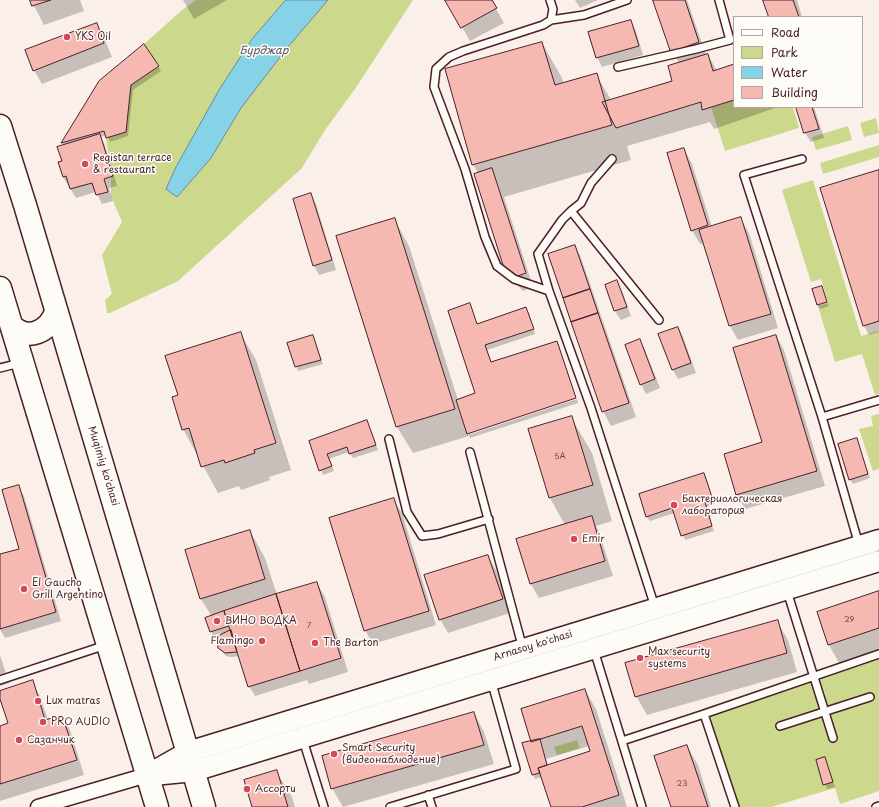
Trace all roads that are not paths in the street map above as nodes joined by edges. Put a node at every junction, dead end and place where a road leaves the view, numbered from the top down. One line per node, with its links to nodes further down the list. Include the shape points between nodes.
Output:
1 (550, 0): 4 (lane, via 554,9)
2 (627, 0): 4 (lane, via 584,16)
3 (719, 0): 5 (lane, via 730,40)
4 (551, 20): 11 (lane, via 449,57 436,69 434,87 465,169 485,238 497,266 514,278)
5 (618, 67)
6 (0, 126): 12 (main road, Muqimiy ko'chasi)
7 (612, 159): 9 (lane, via 591,183 581,203)
8 (802, 159): 18 (lane, via 744,175)
9 (571, 211): 11 (lane, via 538,254); 13 (lane)
10 (1, 289): 14 (main road)
11 (549, 291): 25 (lane, via 591,408)
12 (56, 312): 14 (main road, via 49,325 40,332 24,333); 40 (main road, Muqimiy ko'chasi)
13 (659, 320)
14 (11, 325): 15 (main road)
15 (22, 362): 16 (lane); 26 (main road)
16 (0, 368)
17 (879, 400): 18 (lane)
18 (822, 417): 23 (lane)
19 (389, 439): 21 (lane, via 407,512 422,536)
20 (470, 452): 21 (lane)
21 (489, 519): 28 (lane)
22 (879, 540): 23 (main road, Arnasoy ko'chasi)
23 (866, 556): 24 (main road, Arnasoy ko'chasi); 25 (main road, Arnasoy ko'chasi)
24 (787, 589): 27 (main road, Arnasoy ko'chasi); 30 (lane)
25 (655, 609): 28 (main road, Arnasoy ko'chasi)
26 (108, 644): 31 (lane); 41 (main road)
27 (594, 648): 32 (main road, Arnasoy ko'chasi); 39 (lane)
28 (523, 649): 40 (main road, Arnasoy ko'chasi)
29 (879, 654): 30 (lane)
30 (814, 677): 34 (lane); 35 (lane)
31 (0, 680)
32 (491, 680): 37 (main road, Arnasoy ko'chasi); 42 (lane, via 516,769)
33 (870, 697): 34 (lane)
34 (825, 711): 36 (lane); 38 (lane)
35 (704, 714): 39 (lane); 51 (lane)
36 (780, 726)
37 (302, 738): 40 (main road, Arnasoy ko'chasi); 47 (lane)
38 (833, 738)
39 (622, 741): 50 (lane)
40 (191, 761): 41 (main road); 46 (main road, Muqimiy ko'chasi)
41 (147, 775): 44 (street); 45 (main road)
42 (428, 795): 48 (lane); 49 (lane)
43 (879, 806): 52 (lane)
44 (38, 807)
45 (157, 807)
46 (204, 807)
47 (324, 807)
48 (390, 807)
49 (432, 807)
50 (642, 807)
51 (735, 807)
52 (876, 807)

